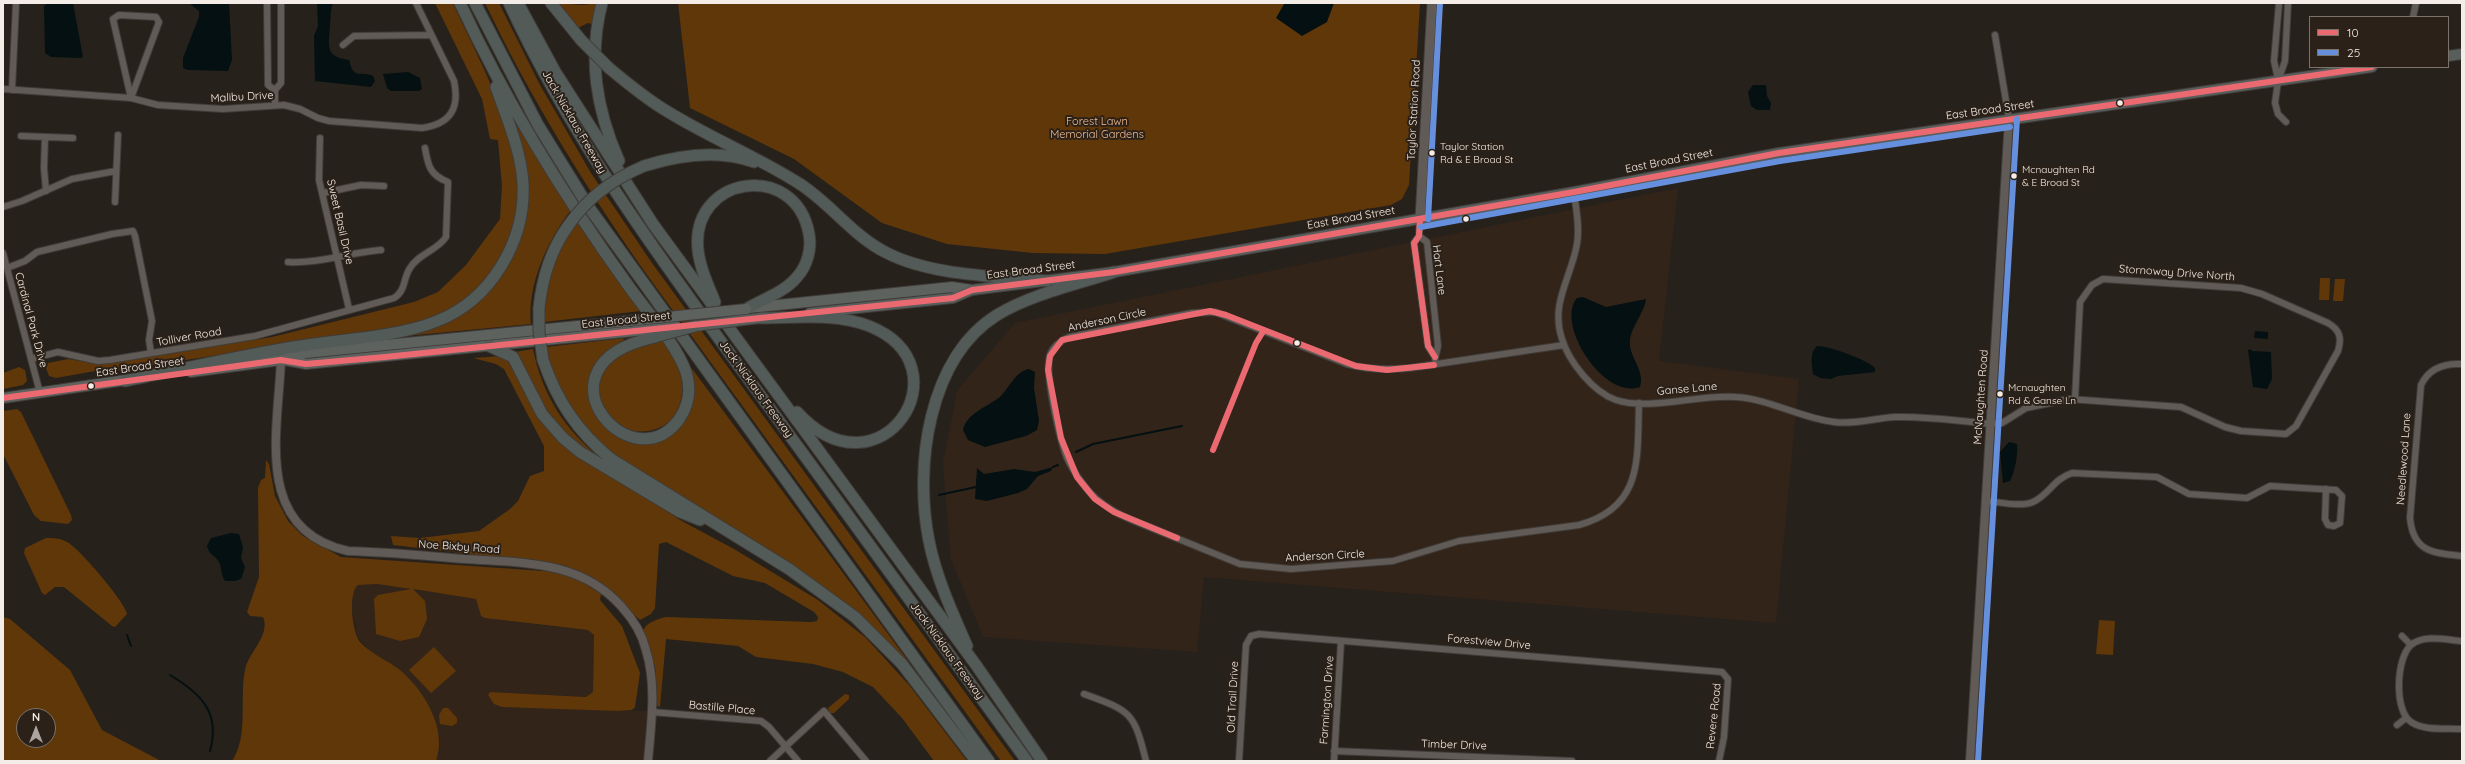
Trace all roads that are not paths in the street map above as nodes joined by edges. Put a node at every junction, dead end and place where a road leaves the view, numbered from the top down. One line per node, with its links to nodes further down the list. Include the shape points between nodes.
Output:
1 (16, 3): 25 (street)
2 (267, 3): 26 (street, via 268,85)
3 (281, 3): 26 (street, via 282,83)
4 (416, 3): 16 (street)
5 (460, 3): 21 (highway)
6 (475, 3): 100 (highway, via 535,119 588,206)
7 (509, 3): 101 (highway, Jack Nicklaus Freeway, via 550,83 612,186 704,318)
8 (518, 3): 41 (highway, via 556,73)
9 (551, 3): 38 (highway, bridge, via 581,40 610,68 664,110)
10 (602, 3): 41 (highway, via 595,37 596,91 612,144)
11 (1432, 3): 46 (main road, Taylor Station Road)
12 (2279, 3): 23 (street, via 2274,61)
13 (2288, 3): 23 (street, via 2285,61)
14 (2416, 3): 15 (street)
15 (2413, 16)
16 (431, 35): 18 (street, via 354,36); 28 (street, Malibu Drive, via 454,81 457,102 452,113 439,123 422,128 329,121 300,108)
17 (1995, 35): 29 (street, McNaughten Road)
18 (343, 45)
19 (2462, 54): 20 (highway)
20 (2449, 56)
21 (487, 60): 61 (highway, via 573,208 668,341 686,372 689,394 681,416 668,429 647,438 626,435 608,424 598,411 594,394 597,371 603,362); 70 (highway, via 508,120 520,165 523,182 522,207 512,247 487,286 472,300 456,312 421,327 270,351)
22 (2365, 68): 23 (highway, East Broad Street)
23 (2278, 81): 29 (highway, East Broad Street); 30 (street, via 2276,109)
24 (3, 89): 25 (street, Malibu Drive)
25 (12, 90): 27 (street, Malibu Drive)
26 (275, 90): 28 (street)
27 (131, 98): 27 (street, via 114,19 119,14 156,17 159,22); 28 (street, Malibu Drive, via 158,105 223,109)
28 (275, 105)
29 (2009, 119): 42 (highway, East Broad Street, via 1779,153); 76 (street, McNaughten Road)
30 (2286, 122)
31 (118, 135): 37 (street)
32 (21, 136): 33 (street)
33 (45, 137): 34 (street); 40 (street)
34 (73, 138)
35 (320, 138): 43 (street, Sweet Basil Drive, via 319,180)
36 (425, 148): 56 (street, Tolliver Road, via 432,173 448,182 446,236 409,268 398,295 384,302)
37 (116, 171): 40 (street, via 72,179); 44 (street)
38 (782, 173): 54 (highway, via 887,253 918,264 953,271); 79 (highway, bridge, via 752,161 716,154 681,156 644,166 615,180 583,207 558,242 547,267 539,308 542,360 565,411 611,459)
39 (384, 186): 43 (street, via 361,185)
40 (46, 191): 45 (street)
41 (633, 192): 58 (highway)
42 (1574, 192): 46 (highway, East Broad Street); 62 (street, Ganse Lane, via 1577,242 1557,311)
43 (323, 193): 50 (street, Sweet Basil Drive)
44 (115, 202)
45 (3, 207)
46 (1420, 219): 47 (street, Hart Lane); 53 (highway, East Broad Street)
47 (1419, 236): 65 (street, Hart Lane, via 1414,243 1425,329 1428,346); 65 (street, Hart Lane, via 1427,242 1438,346)
48 (381, 250): 50 (street)
49 (3, 253): 52 (street, Cardinal Park Drive)
50 (338, 256): 51 (street, via 304,263); 56 (street, Sweet Basil Drive)
51 (288, 262)
52 (6, 269): 64 (street, via 25,261 37,252 132,231 152,321); 66 (street, Cardinal Park Drive)
53 (1114, 272): 54 (highway, East Broad Street); 86 (highway, via 1020,304 996,316 956,355 940,389 926,446 923,480 925,521 938,577)
54 (1047, 281): 55 (highway, East Broad Street)
55 (972, 290): 57 (main road, East Broad Street, via 952,287); 59 (highway, East Broad Street, via 953,298)
56 (349, 309): 64 (street, Tolliver Road, via 255,336)
57 (746, 309): 58 (highway, via 790,284 803,269 810,251 807,224 801,212 784,194 763,186 741,187 717,198 706,210 700,225 697,240 700,262); 67 (main road, East Broad Street, bridge, via 305,353)
58 (720, 316): 71 (highway)
59 (760, 318): 60 (highway, East Broad Street, bridge); 71 (highway, via 830,319 868,326 890,337 902,348 912,369 914,384 910,406 892,430 874,439 854,443 831,438 813,427)
60 (695, 326): 61 (highway, bridge)
61 (638, 336): 63 (main road, East Broad Street)
62 (1564, 345): 68 (street, Anderson Circle); 75 (street, Ganse Lane, via 1597,389 1615,400)
63 (489, 346): 67 (main road, East Broad Street, via 306,364); 79 (highway, via 513,357 542,414 563,438 580,452 680,512)
64 (151, 353): 66 (street, Tolliver Road, via 98,361 58,352)
65 (1435, 357): 68 (street, Hart Lane)
66 (31, 359): 72 (street, Cardinal Park Drive)
67 (281, 360): 70 (main road, East Broad Street); 89 (street, Noe Bixby Road, via 277,474 288,510 302,528 322,543 348,551 539,564 585,577 616,600 641,636 651,670)
68 (1434, 364): 75 (street, Anderson Circle, via 1387,370 1356,366 1210,311 1069,337 1054,347 1048,363 1058,424 1067,458 1082,483 1095,498 1132,520 1240,564 1262,567 1322,568 1389,562 1417,556 1459,541 1580,525 1594,520 1605,515 1619,503 1634,479 1638,460)
69 (2462, 364): 80 (street, Needlewood Lane, via 2439,366 2427,375 2420,385 2410,518 2414,536 2419,544 2429,551)
70 (125, 381): 72 (main road, East Broad Street)
71 (768, 381): 86 (highway)
72 (40, 393): 73 (main road, East Broad Street)
73 (3, 398)
74 (2075, 399): 74 (street, Stornoway Drive North, via 2079,310 2083,296 2092,285 2103,279 2229,286 2262,294 2328,323 2338,331 2340,343 2291,432 2279,434 2241,431 2225,427 2181,407); 76 (street, via 2026,408 2002,423)
75 (1639, 403): 76 (street, Ganse Lane, via 1736,396 1774,404 1833,422 1906,417)
76 (1991, 424): 78 (street, McNaughten Road)
77 (2326, 489): 77 (street, via 2340,491 2342,496 2340,523 2334,526 2328,525 2325,519); 78 (street, via 2270,486 2247,498 2189,494 2157,477 2072,473 2061,477 2041,497 2030,503)
78 (1986, 502): 108 (street, McNaughten Road)
79 (727, 531): 99 (highway, via 824,592 869,629 902,664)
80 (2462, 556)
81 (1251, 636): 83 (street, Forestview Drive, via 1259,634); 104 (street, Old Trail Drive, via 1246,645)
82 (2402, 636): 85 (street)
83 (1341, 641): 87 (street, Forestview Drive); 94 (street, Farmington Drive)
84 (2462, 641): 85 (street, via 2426,639)
85 (2411, 645): 90 (street, via 2402,660 2399,695 2400,707)
86 (976, 665): 102 (highway)
87 (1726, 674): 107 (street, Revere Road, via 1728,679 1724,730)
88 (1084, 694): 103 (street, via 1114,705 1130,716 1139,733)
89 (652, 712): 93 (street, Bastille Place, via 761,721); 95 (street, Noe Bixby Road)
90 (2406, 718): 91 (street); 92 (street, via 2425,727)
91 (2397, 725)
92 (2462, 729)
93 (786, 747): 96 (street); 97 (street, Bastille Place); 98 (street, via 824,711)
94 (1334, 751): 105 (street, Farmington Drive); 106 (street, Timber Drive)
95 (648, 761)
96 (770, 761)
97 (798, 761)
98 (866, 761)
99 (976, 761)
100 (989, 761)
101 (1027, 761)
102 (1042, 761)
103 (1146, 761)
104 (1240, 761)
105 (1334, 761)
106 (1572, 761)
107 (1719, 761)
108 (1970, 761)

